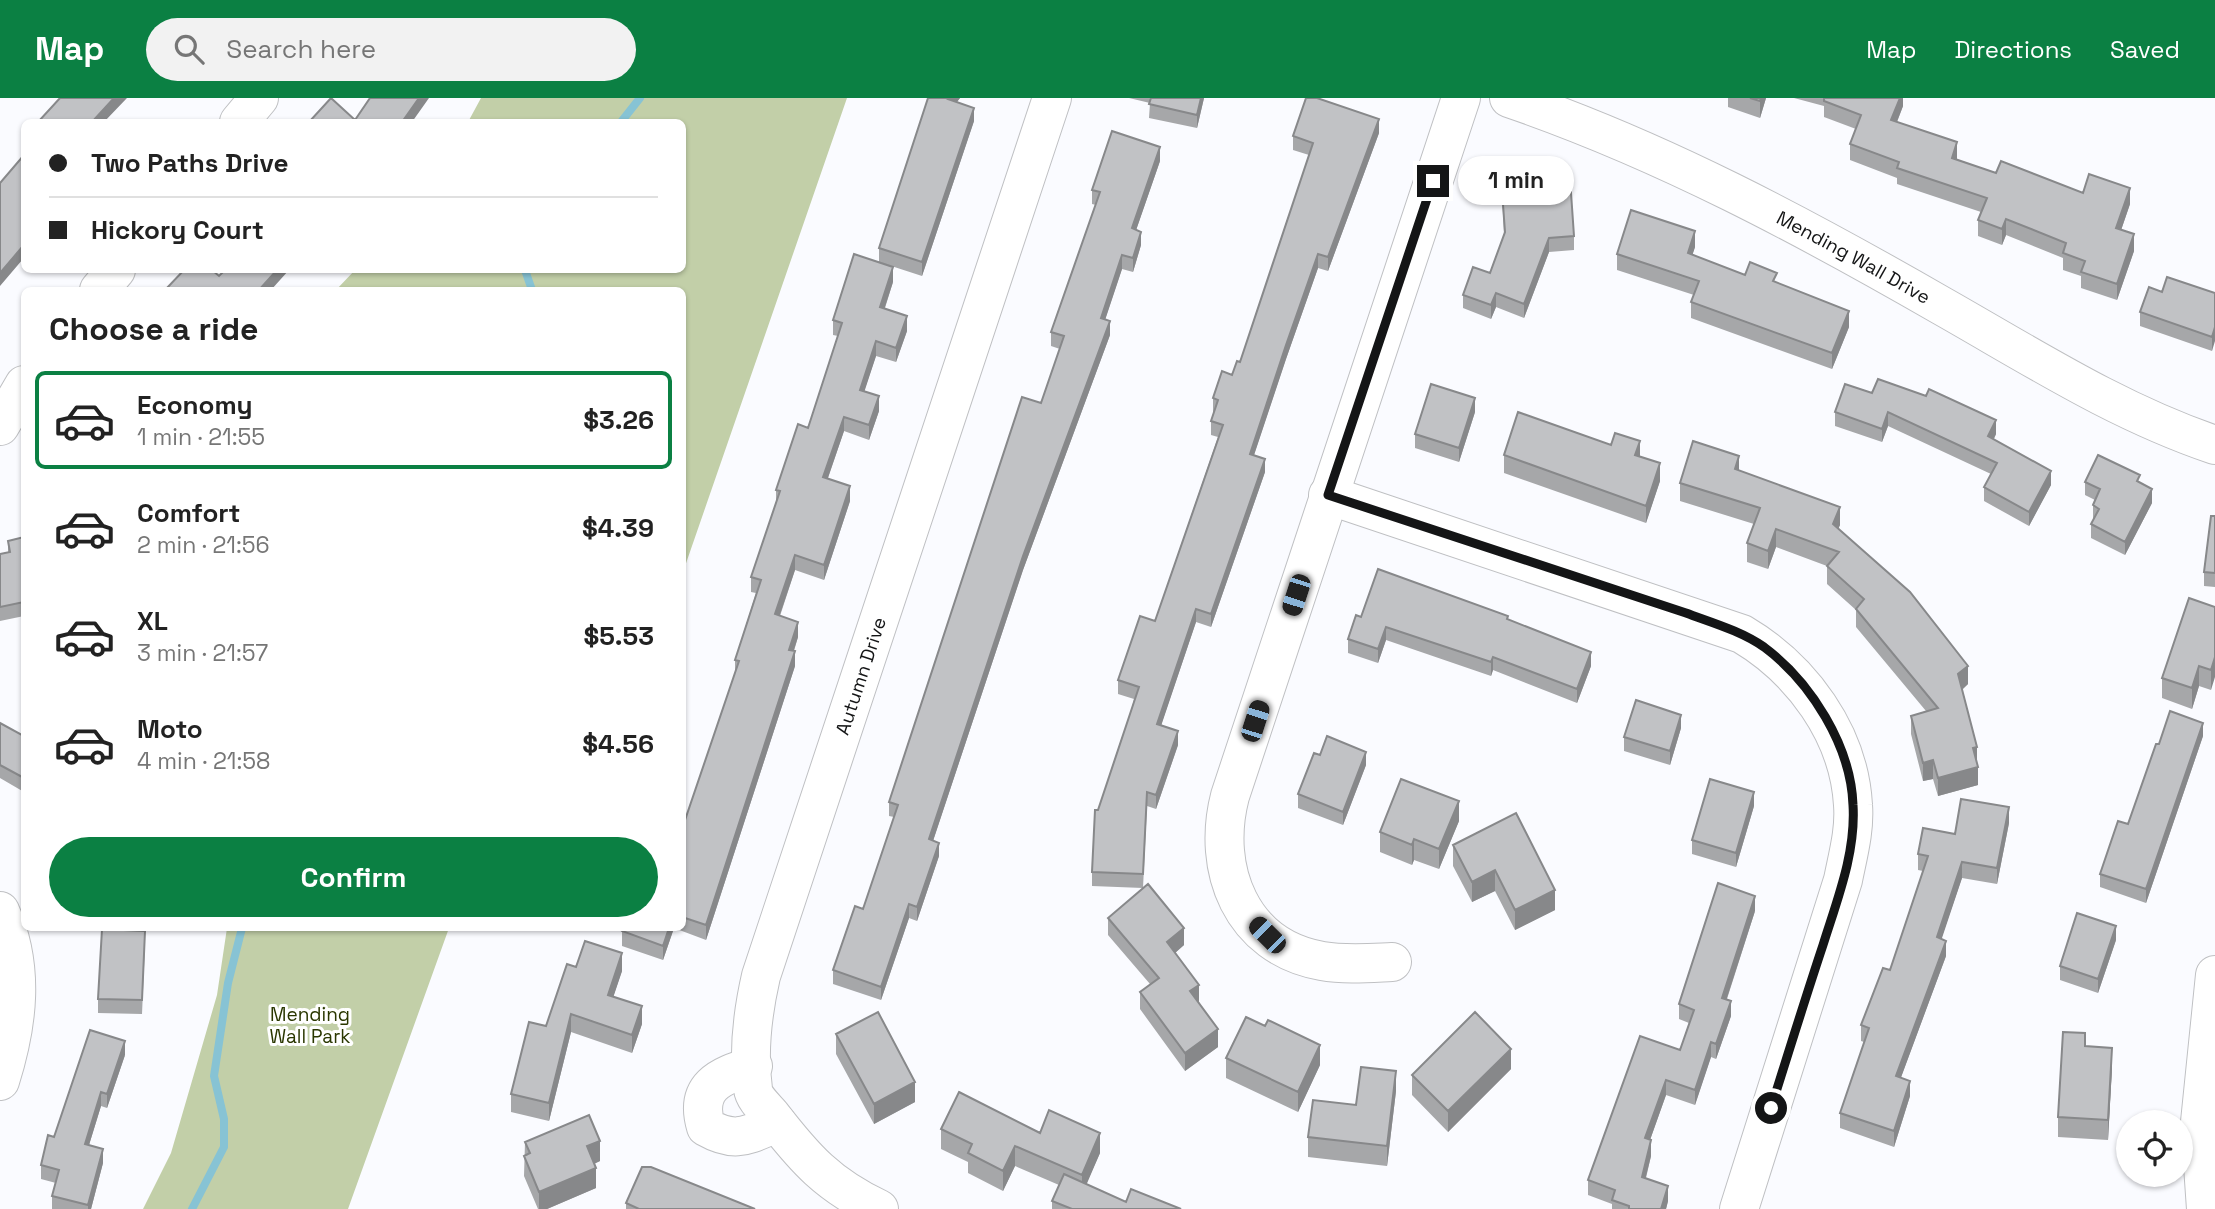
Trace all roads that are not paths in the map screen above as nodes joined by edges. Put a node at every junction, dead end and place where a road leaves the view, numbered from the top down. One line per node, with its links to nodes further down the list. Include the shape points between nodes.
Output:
1 (259, 98): 5 (street)
2 (1052, 98): 15 (street, Autumn Drive, via 761,976 754,1009)
3 (1461, 98): 11 (street)
4 (1509, 98): 10 (street, Mending Wall Drive, via 1635,146 1761,206 2083,389)
5 (242, 119)
6 (113, 273): 7 (street)
7 (102, 287)
8 (21, 390): 9 (street)
9 (0, 426)
10 (2202, 440)
11 (1328, 495): 13 (street, via 1230,796 1223,854 1233,890 1248,916 1281,945 1322,961); 20 (street, via 1742,634 1788,667 1829,723 1853,803 1852,838 1843,880)
12 (0, 911): 16 (street, via 13,951 18,1011)
13 (1392, 962)
14 (2215, 975): 17 (street)
15 (753, 1066): 18 (street, Autumn Drive, via 753,1091); 18 (street, via 723,1074 704,1095 701,1110 706,1127 722,1136 740,1138)
16 (0, 1081)
17 (2207, 1122): 21 (street)
18 (777, 1123): 19 (street, Autumn Drive, via 820,1174)
19 (879, 1209)
20 (1739, 1209)
21 (2206, 1209)

